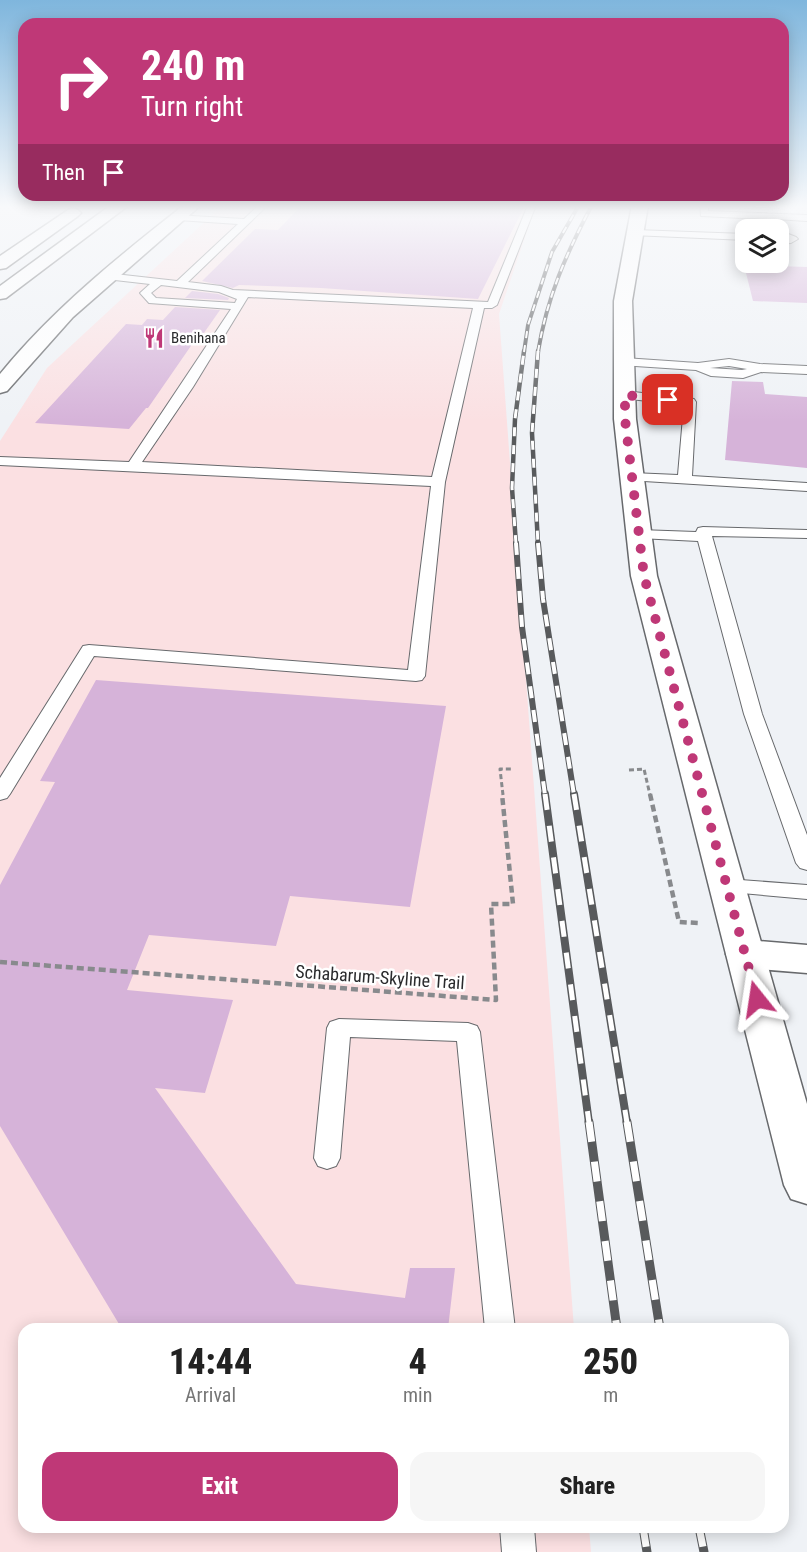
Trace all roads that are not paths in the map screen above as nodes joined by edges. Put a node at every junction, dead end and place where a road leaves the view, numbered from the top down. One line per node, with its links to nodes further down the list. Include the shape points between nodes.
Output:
1 (23, 277): 10 (main road)
2 (105, 277): 15 (main road, via 51,329)
3 (121, 277): 7 (lane)
4 (187, 277): 8 (lane)
5 (503, 277): 11 (lane, via 492,305)
6 (627, 277): 13 (main road, via 623,301)
7 (160, 281): 8 (lane); 12 (lane, via 145,293 153,301)
8 (180, 284): 9 (lane)
9 (229, 293): 11 (lane); 12 (lane, via 243,298)
10 (0, 294)
11 (479, 305): 21 (lane)
12 (237, 306): 18 (lane)
13 (624, 362): 14 (lane, via 743,374 760,368); 16 (main road)
14 (807, 370)
15 (0, 387)
16 (625, 395): 19 (main road); 20 (lane, via 690,402)
17 (0, 461): 18 (lane)
18 (133, 466): 21 (lane)
19 (632, 477): 20 (lane); 23 (main road)
20 (685, 480): 22 (lane)
21 (438, 482): 26 (lane, via 416,676 89,650)
22 (807, 487)
23 (639, 534): 25 (lane); 28 (main road, via 644,576)
24 (807, 534): 25 (lane, via 703,531)
25 (704, 537): 27 (lane, via 753,714)
26 (0, 794)
27 (807, 863)
28 (727, 886): 29 (lane); 30 (main road)
29 (807, 892)
30 (745, 954): 31 (main road); 33 (main road)
31 (807, 959)
32 (327, 1158): 34 (lane, via 339,1028 468,1032)
33 (806, 1182)
34 (499, 1323)
35 (517, 1533): 36 (lane)
36 (519, 1552)

